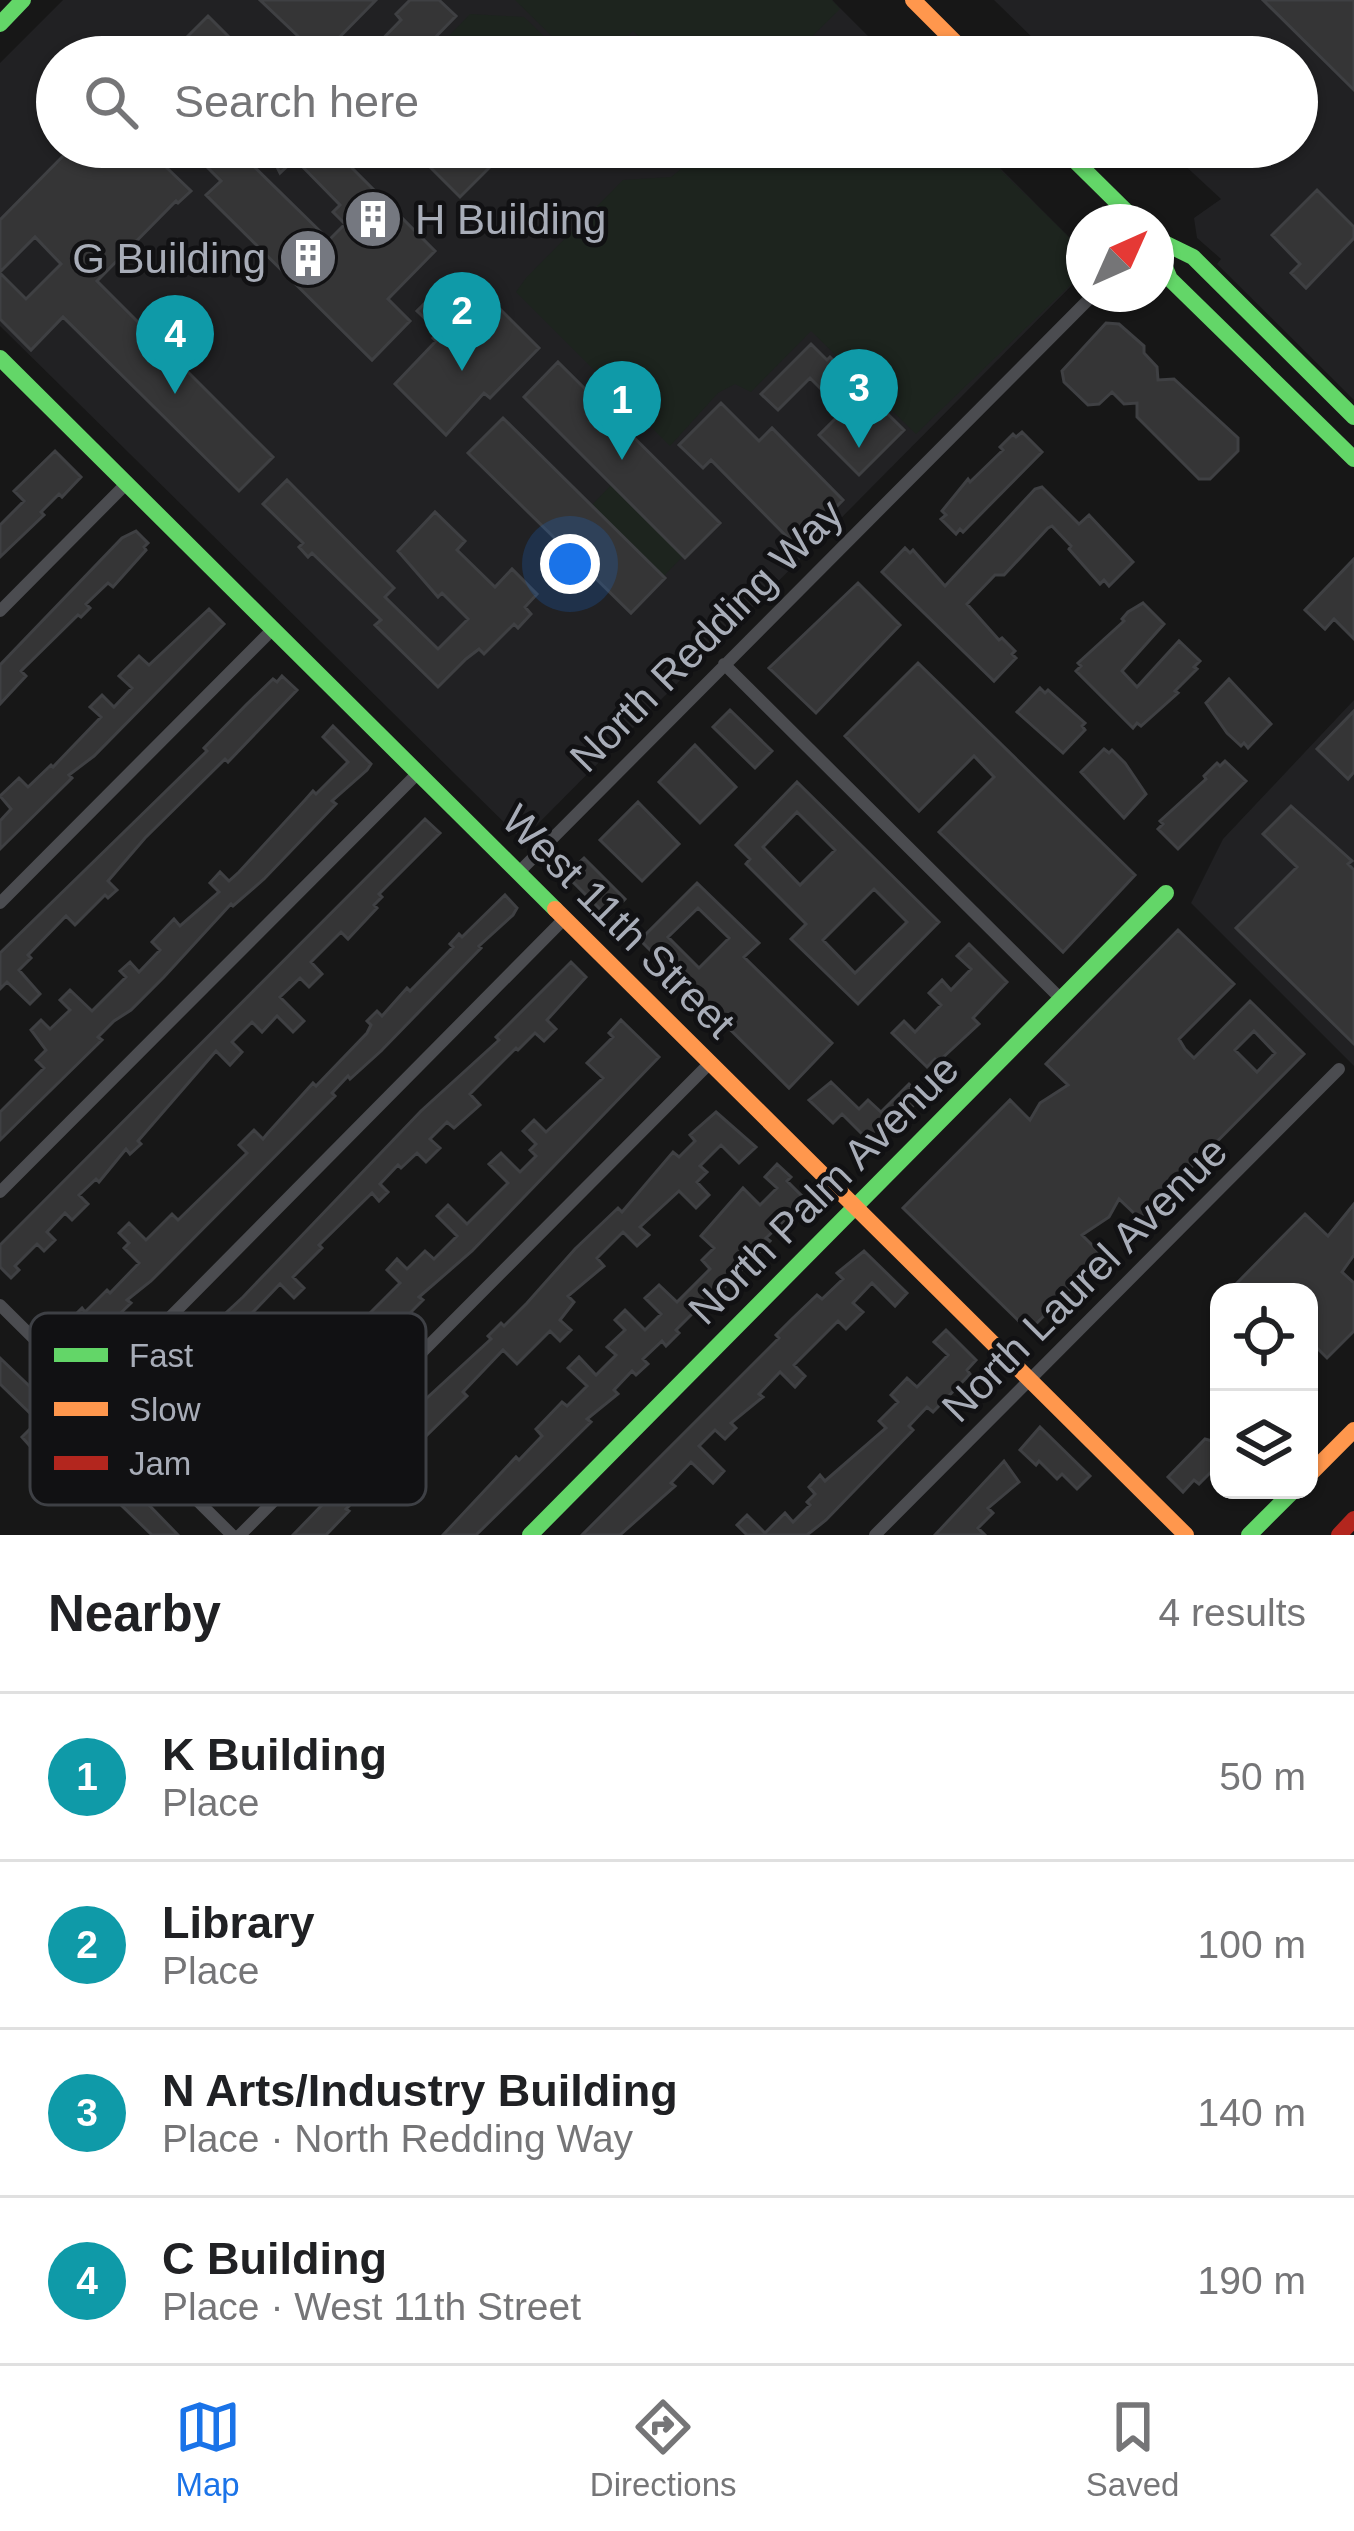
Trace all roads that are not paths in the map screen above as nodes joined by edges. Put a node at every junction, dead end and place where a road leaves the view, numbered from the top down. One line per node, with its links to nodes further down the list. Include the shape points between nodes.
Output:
1 (23, 0): 3 (street)
2 (913, 0): 4 (street)
3 (0, 24)
4 (949, 36)
5 (1082, 168): 6 (street)
6 (1119, 204)
7 (1174, 249): 11 (street, via 1193,257)
8 (1174, 283): 12 (street)
9 (1076, 312): 16 (street, North Redding Way)
10 (0, 358): 13 (street, West 11th Street)
11 (1354, 417)
12 (1354, 459)
13 (127, 483): 14 (street); 15 (street, West 11th Street)
14 (0, 611)
15 (273, 629): 17 (street, West 11th Street); 20 (street)
16 (724, 664): 18 (street, North Redding Way); 22 (street)
17 (418, 772): 18 (street, West 11th Street); 25 (street)
18 (519, 872): 21 (street, West 11th Street)
19 (1166, 893): 22 (street, North Palm Avenue)
20 (0, 903)
21 (565, 918): 23 (street, West 11th Street); 28 (street)
22 (1061, 999): 26 (street, North Palm Avenue)
23 (710, 1063): 26 (street, West 11th Street); 30 (street)
24 (1339, 1069): 31 (street, North Laurel Avenue)
25 (0, 1192)
26 (856, 1207): 31 (street, West 11th Street); 39 (street, North Palm Avenue)
27 (0, 1305): 29 (street)
28 (174, 1313)
29 (30, 1335)
30 (426, 1346)
31 (1029, 1380): 40 (street, North Laurel Avenue); 41 (street, West 11th Street)
32 (1354, 1430): 33 (street)
33 (1318, 1466)
34 (1285, 1499): 42 (street)
35 (205, 1505): 38 (street)
36 (266, 1505): 38 (street)
37 (1354, 1519): 43 (street)
38 (236, 1535)
39 (530, 1535)
40 (875, 1535)
41 (1186, 1535)
42 (1249, 1535)
43 (1339, 1535)

